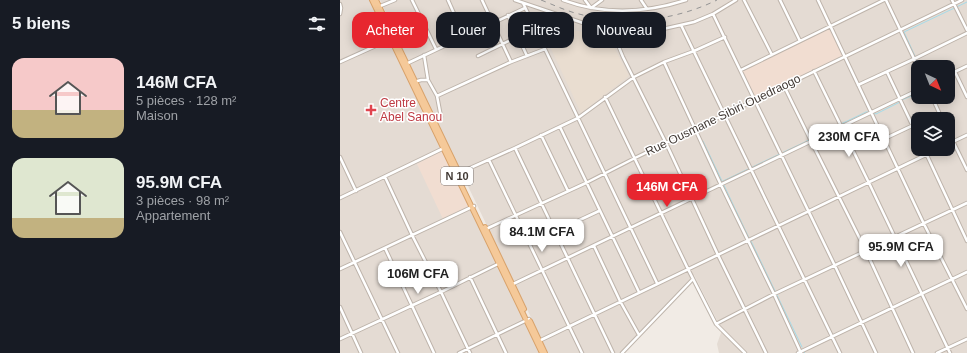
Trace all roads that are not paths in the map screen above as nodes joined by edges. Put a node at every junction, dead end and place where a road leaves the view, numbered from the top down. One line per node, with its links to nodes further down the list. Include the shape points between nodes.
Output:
1 (372, 0): 23 (main road, N 10)
2 (376, 0): 23 (main road, N 10)
3 (395, 0): 23 (street)
4 (412, 0): 54 (street)
5 (448, 0): 28 (street)
6 (482, 0): 29 (street)
7 (515, 0): 20 (street)
8 (563, 0): 25 (street)
9 (585, 0): 25 (street)
10 (602, 0): 25 (street)
11 (641, 0): 26 (street)
12 (686, 0): 26 (street)
13 (736, 0): 33 (street)
14 (744, 0): 57 (street)
15 (780, 0): 46 (street)
16 (818, 0): 38 (street)
17 (885, 0): 38 (street); 40 (street)
18 (952, 0): 22 (street)
19 (962, 0): 22 (street, Rue Ousmane Sibiri Ouedraogo)
20 (523, 3): 24 (street); 36 (street)
21 (340, 4): 32 (street)
22 (954, 4): 40 (street, Rue Ousmane Sibiri Ouedraogo); 41 (street)
23 (378, 7): 27 (main road, N 10); 65 (main road, N 10)
24 (525, 8): 30 (street); 31 (street)
25 (591, 8): 26 (street)
26 (647, 10)
27 (380, 12)
28 (453, 12)
29 (488, 12)
30 (515, 12)
31 (527, 12)
32 (340, 14)
33 (714, 14): 37 (street); 43 (street)
34 (508, 15): 35 (street)
35 (500, 19)
36 (582, 23)
37 (681, 25): 39 (street); 55 (street)
38 (830, 27): 46 (street); 60 (street)
39 (666, 28)
40 (900, 30): 60 (street, Rue Ousmane Sibiri Ouedraogo); 61 (street)
41 (967, 30)
42 (967, 33): 61 (street)
43 (725, 37): 55 (street); 67 (street)
44 (500, 39): 47 (street)
45 (508, 41): 47 (street)
46 (800, 41): 57 (street)
47 (502, 44): 58 (street); 63 (street)
48 (371, 48): 62 (street)
49 (396, 48): 65 (main road, N 10)
50 (440, 48): 54 (street)
51 (523, 48): 59 (street)
52 (620, 48): 71 (street)
53 (545, 49): 59 (street); 84 (street)
54 (436, 50): 56 (street)
55 (694, 51): 64 (street); 83 (street)
56 (424, 55): 65 (street); 72 (street)
57 (772, 55): 67 (street)
58 (478, 56)
59 (527, 56): 63 (street)
60 (844, 57): 68 (street, Rue Ousmane Sibiri Ouedraogo); 74 (street)
61 (914, 59): 69 (street)
62 (340, 62)
63 (511, 62): 77 (street)
64 (664, 62): 71 (street); 90 (street)
65 (405, 64): 73 (main road, N 10)
66 (967, 66): 70 (street)
67 (741, 70): 81 (street)
68 (814, 71): 75 (street, Rue Ousmane Sibiri Ouedraogo); 89 (street)
69 (887, 72): 74 (street); 80 (street)
70 (955, 72): 79 (street)
71 (634, 77): 78 (street); 96 (street)
72 (428, 80): 73 (street); 77 (street)
73 (414, 82): 85 (main road, N 10)
74 (858, 85): 82 (street)
75 (784, 86): 81 (street, Rue Ousmane Sibiri Ouedraogo); 95 (street)
76 (911, 93): 80 (street)
77 (437, 96): 85 (street, via 441,117)
78 (605, 97): 84 (street); 104 (street)
79 (967, 97)
80 (900, 98): 82 (street); 86 (street)
81 (755, 100): 83 (street, Rue Ousmane Sibiri Ouedraogo); 100 (street)
82 (871, 112): 89 (street); 93 (street)
83 (724, 115): 90 (street, Rue Ousmane Sibiri Ouedraogo); 107 (street)
84 (578, 118): 88 (street); 110 (street)
85 (432, 121): 98 (main road, N 10)
86 (911, 124)
87 (911, 126): 93 (street)
88 (560, 127): 91 (street); 113 (street)
89 (841, 127): 95 (street); 112 (street)
90 (695, 129): 96 (street, Rue Ousmane Sibiri Ouedraogo); 114 (street)
91 (541, 135): 99 (street); 116 (street)
92 (967, 135): 94 (street)
93 (884, 139): 106 (street)
94 (955, 141)
95 (810, 142): 100 (street); 117 (street)
96 (666, 143): 104 (street, Rue Ousmane Sibiri Ouedraogo); 119 (street)
97 (955, 146): 108 (street)
98 (445, 147): 109 (main road, N 10); 111 (street); 122 (main road, N 10)
99 (515, 148): 105 (street); 121 (street)
100 (781, 156): 107 (street); 125 (street)
101 (923, 156): 106 (street)
102 (928, 156): 124 (street)
103 (340, 157): 115 (street)
104 (635, 158): 110 (street, Rue Ousmane Sibiri Ouedraogo); 126 (street)
105 (489, 160): 109 (street); 127 (street)
106 (898, 168): 112 (street); 128 (street)
107 (751, 170): 114 (street); 129 (street)
108 (967, 170)
109 (459, 173): 122 (main road, N 10)
110 (604, 173): 113 (street, Rue Ousmane Sibiri Ouedraogo); 130 (street)
111 (384, 177): 115 (street); 134 (street)
112 (869, 182): 117 (street); 136 (street)
113 (586, 183): 116 (street, Rue Ousmane Sibiri Ouedraogo); 123 (street)
114 (721, 185): 119 (street); 137 (street)
115 (356, 191): 118 (street)
116 (568, 191): 121 (street, Rue Ousmane Sibiri Ouedraogo)
117 (838, 197): 125 (street); 141 (street)
118 (340, 198)
119 (692, 199): 126 (street); 142 (street)
120 (967, 203): 124 (street)
121 (541, 204): 127 (street, Rue Ousmane Sibiri Ouedraogo); 133 (street)
122 (473, 206): 131 (main road, N 10); 134 (street)
123 (599, 210): 133 (street); 135 (street)
124 (953, 210): 128 (street); 138 (street)
125 (809, 212): 129 (street); 146 (street)
126 (661, 213): 130 (street); 148 (street)
127 (516, 215): 131 (street, Rue Ousmane Sibiri Ouedraogo); 149 (street)
128 (924, 224): 136 (street); 152 (street)
129 (778, 226): 137 (street); 154 (street)
130 (631, 228): 135 (street); 155 (street)
131 (484, 230): 145 (main road, N 10)
132 (340, 232): 144 (street)
133 (554, 232): 143 (street)
134 (412, 235): 140 (street); 157 (street)
135 (612, 237): 139 (street); 158 (street)
136 (895, 238): 141 (street); 159 (street)
137 (748, 240): 142 (street); 160 (street)
138 (967, 241)
139 (594, 246): 143 (street); 161 (street)
140 (385, 248): 144 (street); 162 (street)
141 (866, 251): 146 (street); 164 (street)
142 (718, 255): 148 (street); 165 (street)
143 (568, 259): 149 (street); 167 (street)
144 (354, 262): 147 (street); 169 (street)
145 (500, 263): 151 (street); 156 (main road, N 10)
146 (835, 266): 154 (street); 170 (street)
147 (340, 269)
148 (688, 269): 153 (street); 155 (street)
149 (543, 271): 156 (street); 172 (street)
150 (967, 272): 152 (street)
151 (470, 277): 157 (street); 174 (street)
152 (952, 278): 159 (street); 166 (street)
153 (693, 279): 171 (street); 175 (street)
154 (804, 280): 160 (street); 176 (street)
155 (657, 283): 158 (street)
156 (511, 285): 168 (main road, N 10)
157 (441, 292): 162 (street); 181 (street)
158 (639, 292): 161 (street)
159 (921, 293): 164 (street); 180 (street)
160 (774, 294): 165 (street); 182 (street)
161 (620, 301): 167 (street); 175 (street)
162 (412, 305): 169 (street); 185 (street)
163 (340, 307): 173 (street)
164 (892, 307): 170 (street); 198 (street)
165 (745, 309): 171 (street); 195 (street)
166 (967, 309)
167 (594, 314): 172 (street); 192 (street)
168 (527, 319): 174 (street); 179 (main road, N 10)
169 (381, 320): 173 (street); 184 (street)
170 (862, 322): 176 (street); 197 (street)
171 (716, 324): 194 (street)
172 (569, 326): 179 (street); 191 (street)
173 (352, 333): 177 (street); 183 (street)
174 (497, 334): 181 (street); 188 (street)
175 (639, 336): 193 (street)
176 (832, 336): 182 (street); 196 (street)
177 (340, 339)
178 (967, 339): 180 (street)
179 (538, 341): 189 (main road, N 10); 190 (main road, N 10)
180 (948, 348): 199 (street); 200 (street)
181 (468, 349): 186 (street); 187 (street)
182 (800, 352)
183 (361, 353)
184 (398, 353)
185 (434, 353)
186 (459, 353)
187 (470, 353)
188 (506, 353)
189 (542, 353)
190 (545, 353)
191 (582, 353)
192 (613, 353)
193 (622, 353)
194 (745, 353)
195 (766, 353)
196 (840, 353)
197 (876, 353)
198 (914, 353)
199 (937, 353)
200 (950, 353)

